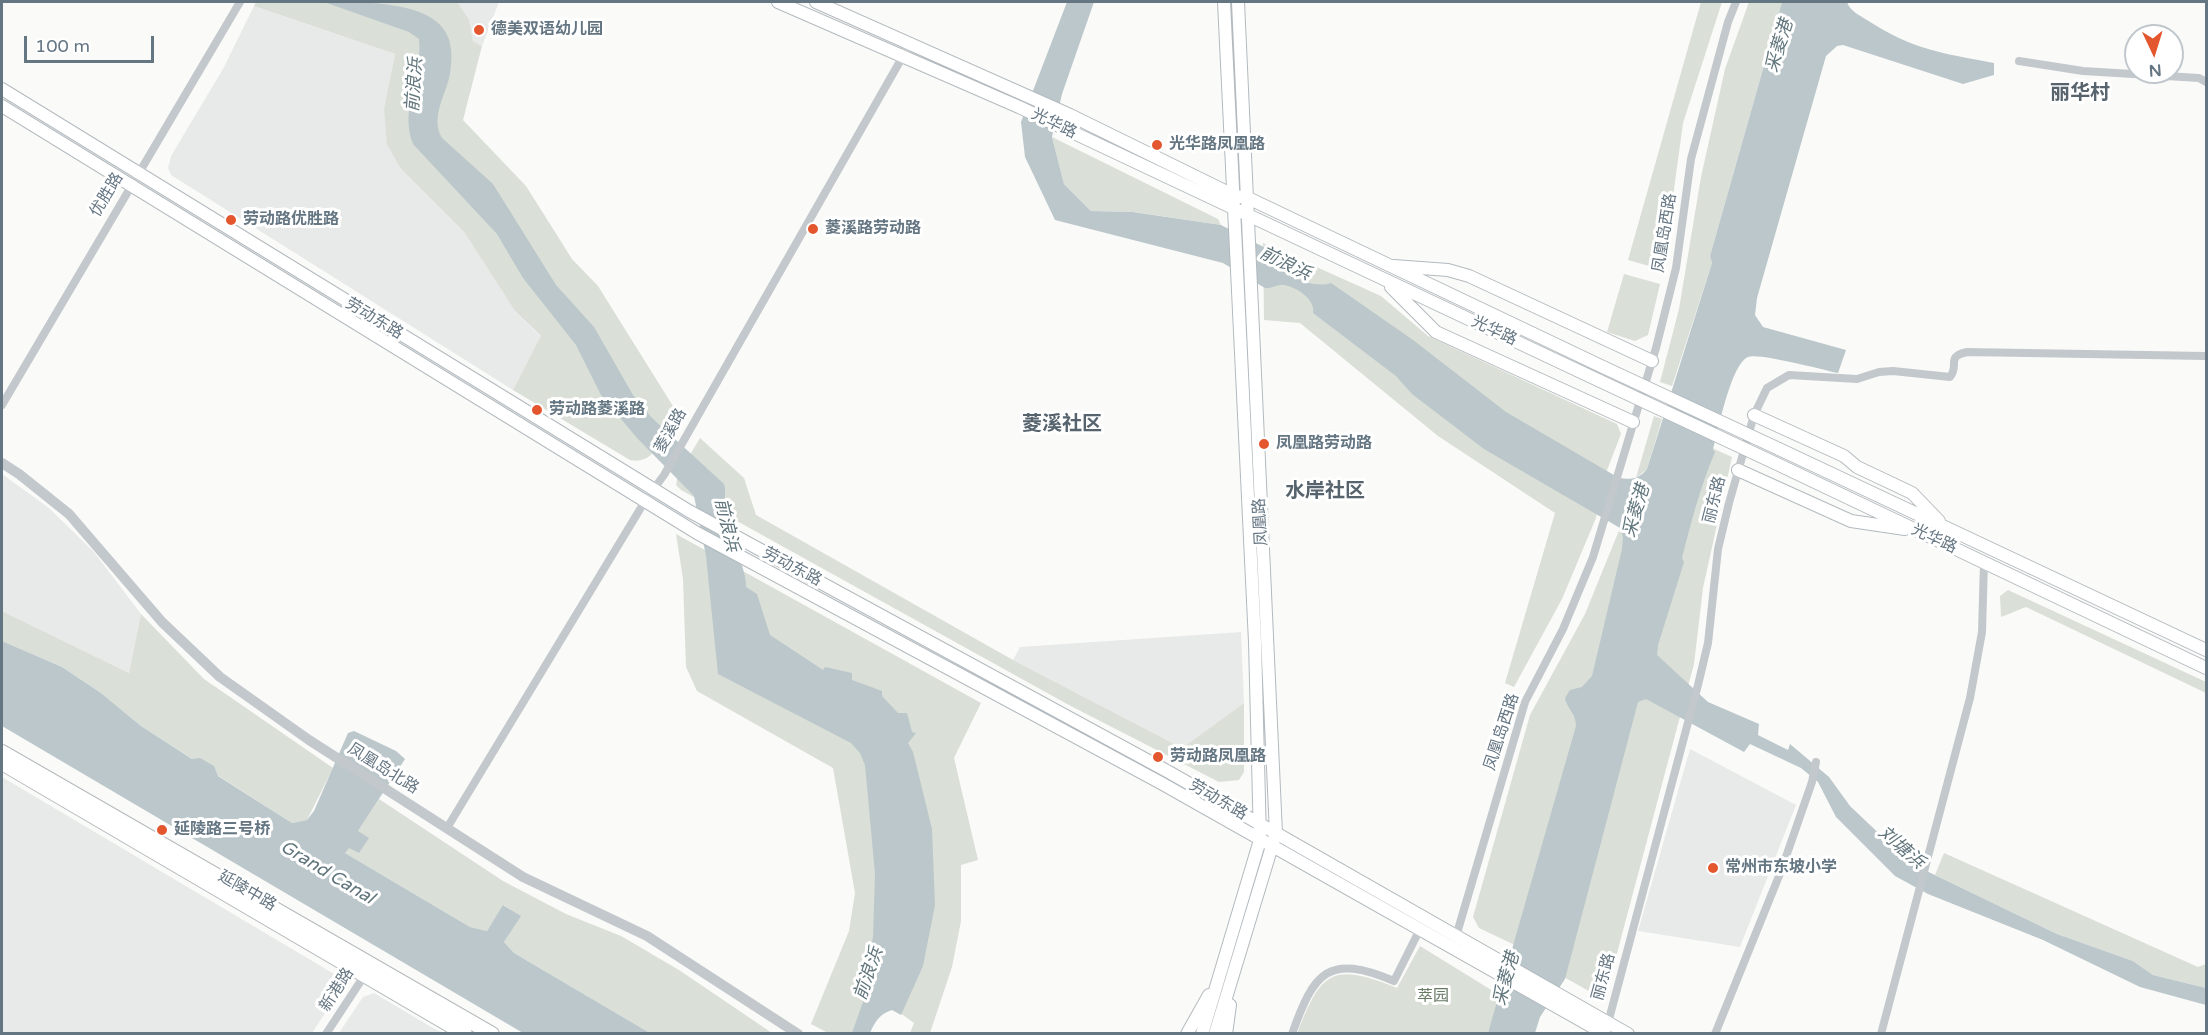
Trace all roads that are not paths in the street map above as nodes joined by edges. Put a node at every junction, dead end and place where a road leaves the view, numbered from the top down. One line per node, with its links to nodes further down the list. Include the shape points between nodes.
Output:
1 (240, 2): 13 (street, 优胜路)
2 (778, 2): 8 (main road, 光华路)
3 (816, 2): 7 (main road, 光华路)
4 (1224, 2): 15 (main road, 凤凰路)
5 (1238, 2): 16 (main road, 凤凰路)
6 (1736, 2): 22 (street, 凤凰岛西路, via 1691,159 1676,268)
7 (910, 42): 8 (street, 菱溪路); 15 (main road, 光华路)
8 (904, 55): 17 (main road, 光华路); 28 (street, 菱溪路)
9 (2019, 61): 10 (street, via 2083,71 2199,78)
10 (2206, 82)
11 (2, 89): 13 (main road, 劳动东路)
12 (2, 106): 14 (main road, 劳动东路)
13 (138, 174): 14 (street, 优胜路); 28 (main road, 劳动东路)
14 (129, 186): 23 (street, 优胜路); 29 (main road, 劳动东路)
15 (1235, 196): 16 (main road, 光华路); 17 (main road, 凤凰路)
16 (1248, 198): 18 (main road, 凤凰路); 19 (main road, 光华路)
17 (1234, 211): 18 (main road, 光华路); 38 (main road, 凤凰路)
18 (1247, 216): 20 (main road, 光华路); 40 (main road, 凤凰路)
19 (1386, 265): 22 (main road, via 1448,270 1469,276); 30 (main road, 光华路, bridge)
20 (1386, 281): 25 (main road, via 1436,332); 31 (main road, 光华路, bridge)
21 (2206, 356): 24 (street, 丽东路, via 1967,352 1954,358 1950,377 1893,371 1857,379 1789,375 1767,388)
22 (1652, 361): 25 (street, 凤凰岛西路)
23 (2, 405)
24 (1754, 415): 27 (street, 丽东路); 30 (main road, via 1844,456 1857,467 1912,493)
25 (1634, 422): 44 (street, 凤凰岛西路, via 1601,532 1563,630 1525,702)
26 (2, 464): 39 (street, 凤凰岛北路, via 69,514 162,622 220,677)
27 (1738, 470): 31 (main road, via 1851,521); 50 (street, 丽东路, via 1718,549 1708,644)
28 (654, 489): 29 (street, 菱溪路); 38 (main road, 劳动东路)
29 (645, 501): 39 (street, 菱溪路); 41 (main road, 劳动东路)
30 (1944, 527): 33 (main road, 光华路)
31 (1917, 531): 32 (main road, 光华路)
32 (1984, 562): 34 (main road, 光华路); 62 (street, via 1982,632 1970,698)
33 (2206, 650)
34 (2206, 668)
35 (2, 752): 46 (main road, 延陵中路)
36 (1816, 762): 61 (street, via 1781,871)
37 (2, 763): 48 (main road, 延陵中路)
38 (1261, 824): 40 (main road, 劳动东路); 41 (main road, 凤凰路)
39 (447, 828): 54 (street, 凤凰岛北路, via 523,877 647,936)
40 (1276, 833): 42 (main road, 凤凰路); 44 (main road, 劳动东路)
41 (1260, 840): 42 (main road, 劳动东路); 47 (main road, 凤凰路)
42 (1274, 849): 43 (main road, 劳动东路); 47 (main road, 凤凰路)
43 (1419, 931): 45 (main road, 劳动东路); 59 (street, via 1394,981 1342,968 1320,976 1305,996)
44 (1456, 935): 45 (street, 凤凰岛西路); 49 (main road, 劳动东路, via 1505,963)
45 (1452, 949): 49 (main road, 劳动东路, via 1498,976)
46 (374, 964): 48 (street, 新港路); 53 (main road, 延陵中路)
47 (1228, 972): 55 (main road); 56 (main road, 凤凰路); 57 (main road, 凤凰路); 58 (main road)
48 (364, 975): 51 (street, 新港路); 52 (main road, 延陵中路)
49 (1564, 1006): 50 (main road)
50 (1606, 1028): 60 (main road)
51 (327, 1034)
52 (465, 1034)
53 (492, 1034)
54 (798, 1034)
55 (1187, 1034)
56 (1202, 1034)
57 (1215, 1034)
58 (1226, 1034)
59 (1292, 1034)
60 (1628, 1034)
61 (1715, 1034)
62 (1881, 1034)

